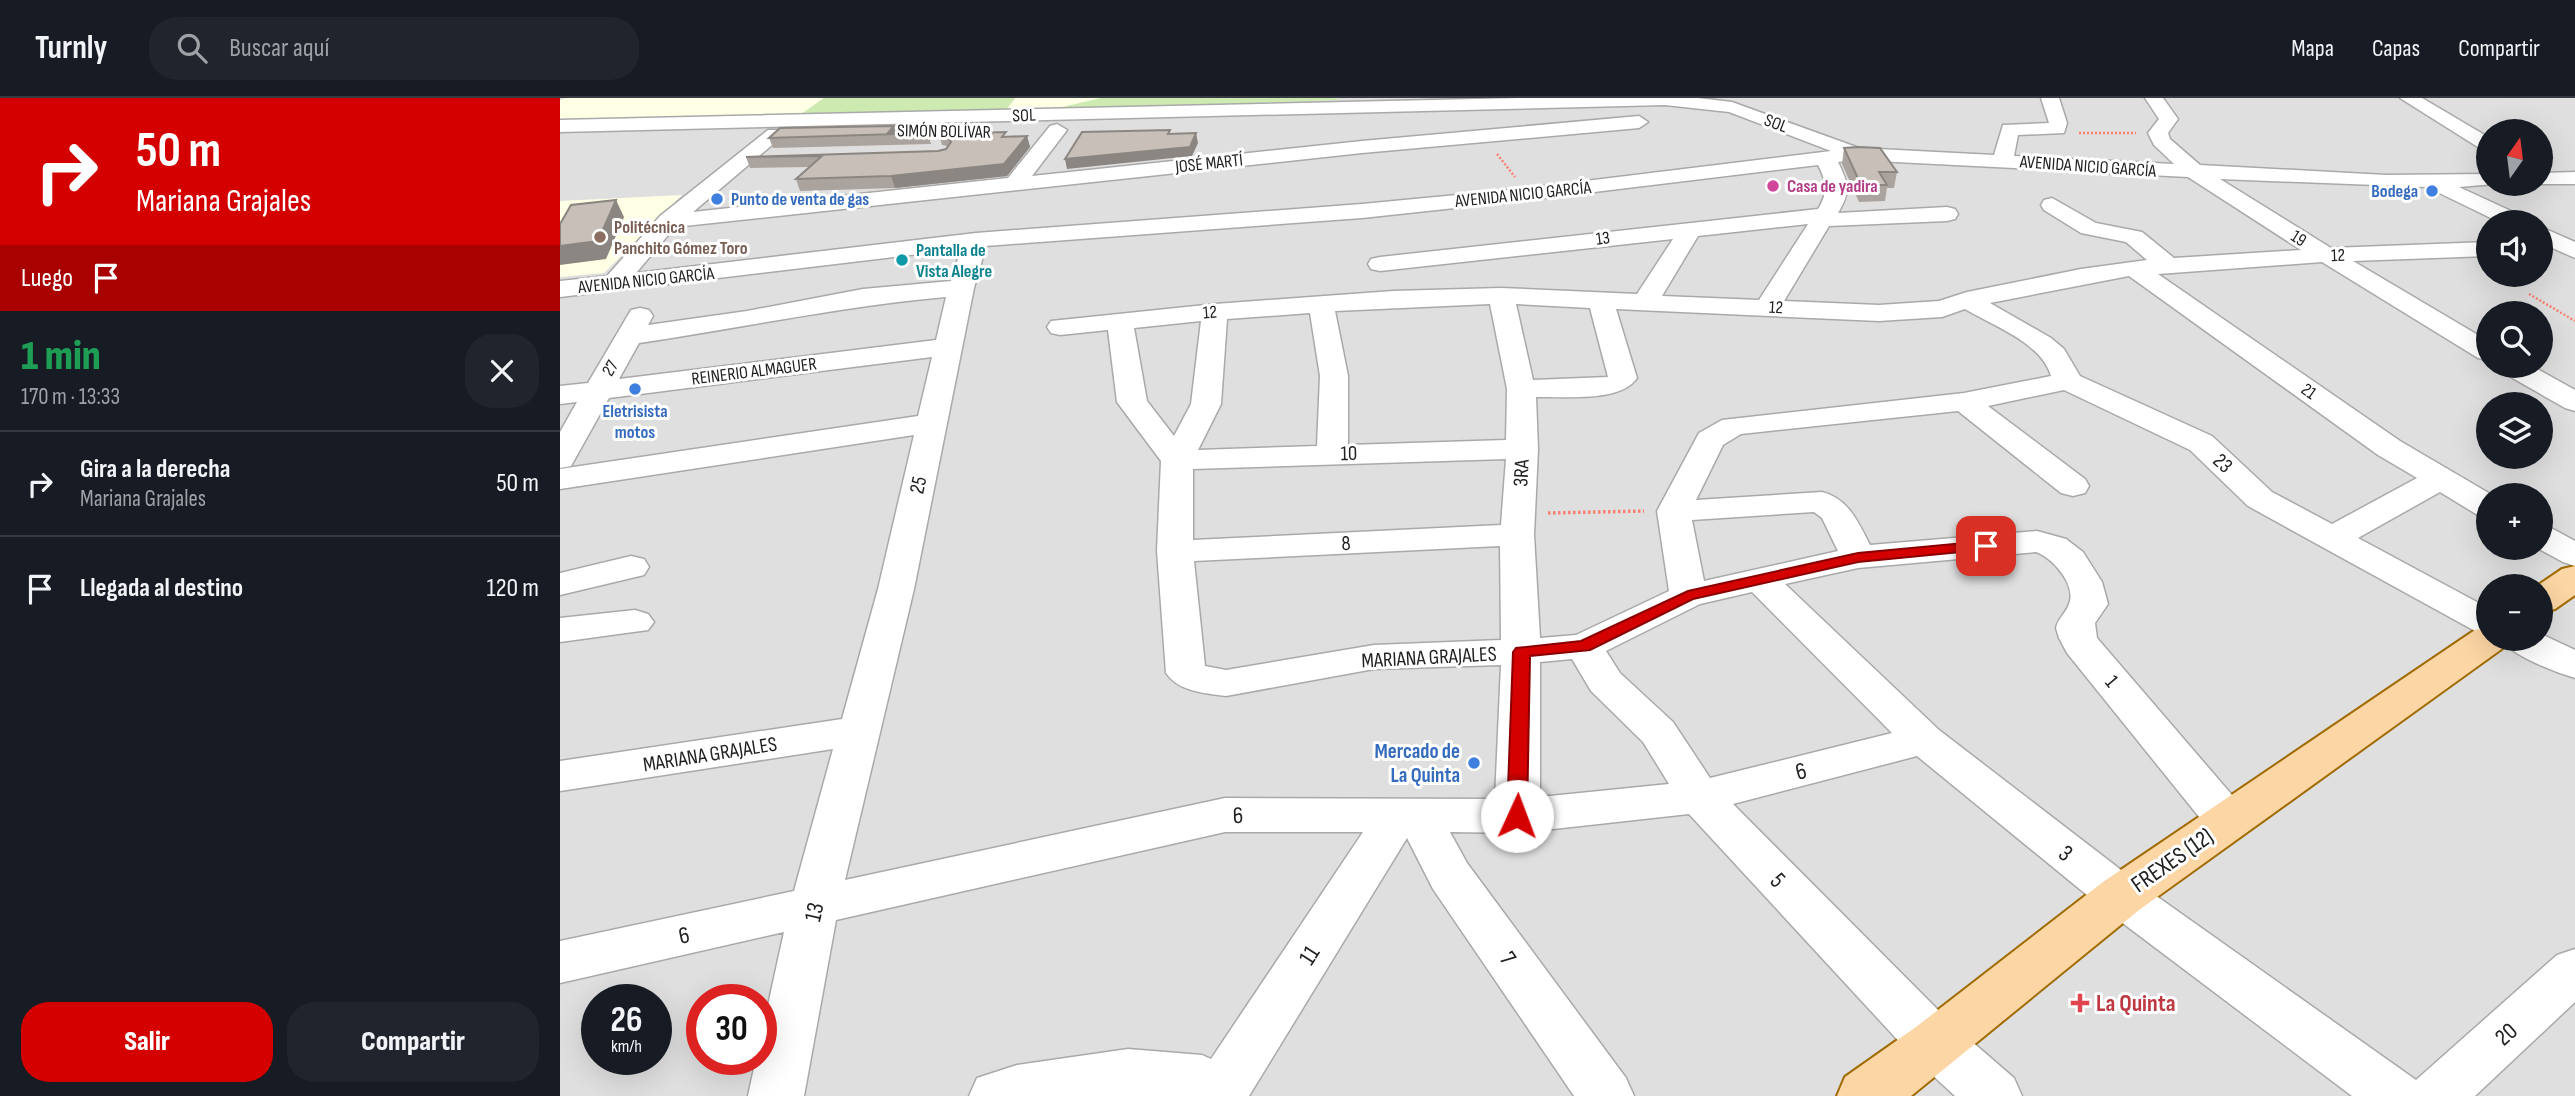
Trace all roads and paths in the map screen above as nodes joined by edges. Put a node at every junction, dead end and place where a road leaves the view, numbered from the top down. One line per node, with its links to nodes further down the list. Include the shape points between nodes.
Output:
1 (1087, 98): 8 (street)
2 (1350, 98): 6 (street)
3 (2050, 98): 12 (street, via 2058,123)
4 (2154, 98): 14 (street, via 2169,119)
5 (2409, 98): 17 (street)
6 (1376, 106): 7 (street, SOL, via 1665,100); 8 (street, SOL)
7 (1751, 113): 16 (street, JOSÉ MARTÍ); 18 (street, SOL)
8 (1026, 115): 9 (street, SOL)
9 (640, 124): 10 (street, SOL); 15 (street, SIMÓN BOLÍVAR, via 656,132 686,136)
10 (560, 126)
11 (1057, 130): 13 (street, SIMÓN BOLÍVAR); 15 (street, SIMÓN BOLÍVAR, via 933,128); 27 (street)
12 (2052, 130): 14 (path); 22 (street, via 2010,130)
13 (1356, 133): 16 (street, JOSÉ MARTÍ); 27 (street, JOSÉ MARTÍ)
14 (2158, 133): 24 (street, 19)
15 (775, 134): 21 (street)
16 (1486, 135): 28 (path, via 1501,161)
17 (2476, 139)
18 (1856, 154): 20 (street, AVENIDA NICIO GARCÍA); 22 (street, AVENIDA NICIO GARCÍA)
19 (782, 157): 21 (street)
20 (1825, 157): 28 (street, AVENIDA NICIO GARCÍA); 33 (street, via 1836,180 1837,196)
21 (745, 158): 34 (street)
22 (2003, 160): 24 (street, AVENIDA NICIO GARCÍA)
23 (921, 170): 29 (street)
24 (2196, 173): 26 (street, AVENIDA NICIO GARCÍA); 43 (street, 19)
25 (2476, 180): 26 (street, AVENIDA NICIO GARCÍA)
26 (2432, 182): 31 (street)
27 (1015, 184): 29 (street, JOSÉ MARTÍ)
28 (1530, 194): 36 (street, AVENIDA NICIO GARCÍA)
29 (892, 197): 34 (street, JOSÉ MARTÍ)
30 (2052, 205): 44 (street, via 2089,228 2134,237)
31 (2491, 210)
32 (1948, 214): 33 (street, 13)
33 (1825, 218): 35 (street, 13); 57 (street)
34 (668, 221): 47 (street)
35 (1691, 228): 39 (street, 13); 54 (street)
36 (1371, 238): 38 (street, AVENIDA NICIO GARCÍA); 39 (street, 13); 52 (street)
37 (2553, 239): 41 (street)
38 (976, 240): 46 (street, AVENIDA NICIO GARCÍA); 48 (street, 25)
39 (1525, 247): 51 (street, 3RA)
40 (2553, 247): 41 (street)
41 (2572, 248)
42 (2476, 249): 43 (street, 12)
43 (2326, 255): 44 (street, 12); 63 (street, 19)
44 (2168, 265): 45 (street, 12)
45 (2134, 268): 55 (street, 12); 78 (street, 21)
46 (662, 278): 47 (street, AVENIDA NICIO GARCÍA); 62 (street, 27)
47 (613, 284): 49 (street, AVENIDA NICIO GARCÍA)
48 (961, 288): 62 (street, via 863,297); 64 (street, 25)
49 (561, 290)
50 (2529, 294): 60 (path)
51 (1512, 296): 52 (street, 12); 53 (street, 12); 67 (street, 3RA)
52 (1393, 299): 56 (street, 12)
53 (1600, 299): 54 (street, 12); 67 (street, via 1623,378 1619,383)
54 (1646, 300): 57 (street, 12)
55 (1967, 300): 57 (street, 12, via 1942,309 1879,313); 66 (street, via 2035,339 2066,368)
56 (1321, 304): 58 (street, 12); 74 (street, via 1334,376)
57 (1768, 306)
58 (1215, 312): 59 (street, 12); 76 (street, via 1206,404)
59 (1120, 321): 61 (street, 12); 76 (street, via 1132,402)
60 (2575, 321)
61 (1060, 327)
62 (629, 336): 68 (street, 27)
63 (2476, 345)
64 (948, 346): 68 (street, REINERIO ALMAGUER); 72 (street, 25)
65 (2533, 378): 71 (street)
66 (2067, 381): 70 (street); 83 (street, 23, via 2200,443 2260,499)
67 (1521, 389): 73 (street, 3RA)
68 (597, 390): 69 (street, REINERIO ALMAGUER); 75 (street, 27)
69 (560, 395)
70 (1964, 402): 79 (street); 81 (street, via 1733,426 1710,440)
71 (2575, 402)
72 (932, 423): 77 (street); 103 (street, 25)
73 (1522, 450): 74 (street, 10); 82 (street, 3RA)
74 (1332, 454): 76 (street, 10)
75 (560, 459)
76 (1177, 460): 86 (street)
77 (560, 479)
78 (2442, 481): 80 (street, 21); 83 (street)
79 (2073, 486)
80 (2476, 500)
81 (1674, 511): 82 (path); 88 (street, via 1822,502 1836,513); 94 (street)
82 (1518, 524): 86 (street, 8); 101 (street, 3RA)
83 (2332, 538): 95 (street, 23)
84 (2037, 541): 88 (street, MARIANA GRAJALES); 109 (street, 1, via 2069,557 2089,593 2089,604 2075,620 2081,645)
85 (2553, 543): 87 (street)
86 (1175, 551): 101 (street, MARIANA GRAJALES, via 1186,673 1202,681 1226,684 1374,657)
87 (2575, 555)
88 (1858, 557): 91 (street, MARIANA GRAJALES)
89 (631, 567): 92 (street)
90 (2575, 577): 93 (main road)
91 (1761, 581): 94 (street, MARIANA GRAJALES); 104 (street, 3)
92 (560, 584)
93 (2553, 593)
94 (1688, 596): 98 (street, MARIANA GRAJALES)
95 (2476, 616)
96 (635, 622): 97 (street)
97 (560, 630)
98 (1584, 646): 101 (street, MARIANA GRAJALES); 106 (street, 5, via 1605,682 1658,732)
99 (2476, 648): 109 (main road, FREXES (12))
100 (2545, 651): 102 (street)
101 (1521, 652): 108 (street)
102 (2575, 665)
103 (860, 731): 105 (street, MARIANA GRAJALES); 111 (street, 13)
104 (1924, 740): 106 (street, 6); 110 (street, 3)
105 (560, 776)
106 (1699, 797): 108 (street, 6); 114 (street, 5)
107 (1409, 815): 108 (street, 6); 111 (street, 6, via 1224,815); 115 (street, 11); 118 (street, 7)
108 (1517, 816)
109 (2228, 821): 110 (main road, FREXES (12))
110 (2121, 896): 114 (main road, FREXES (12)); 121 (street, 3)
111 (814, 907): 112 (street, 6); 116 (street, 13)
112 (560, 962)
113 (2575, 970): 122 (street, 20)
114 (1936, 1044): 119 (main road, FREXES (12)); 120 (street, 5)
115 (1211, 1091): 117 (street, via 1129,1074)
116 (776, 1096)
117 (997, 1096)
118 (1606, 1096)
119 (1866, 1096)
120 (1994, 1096)
121 (2395, 1096)
122 (2436, 1096)

